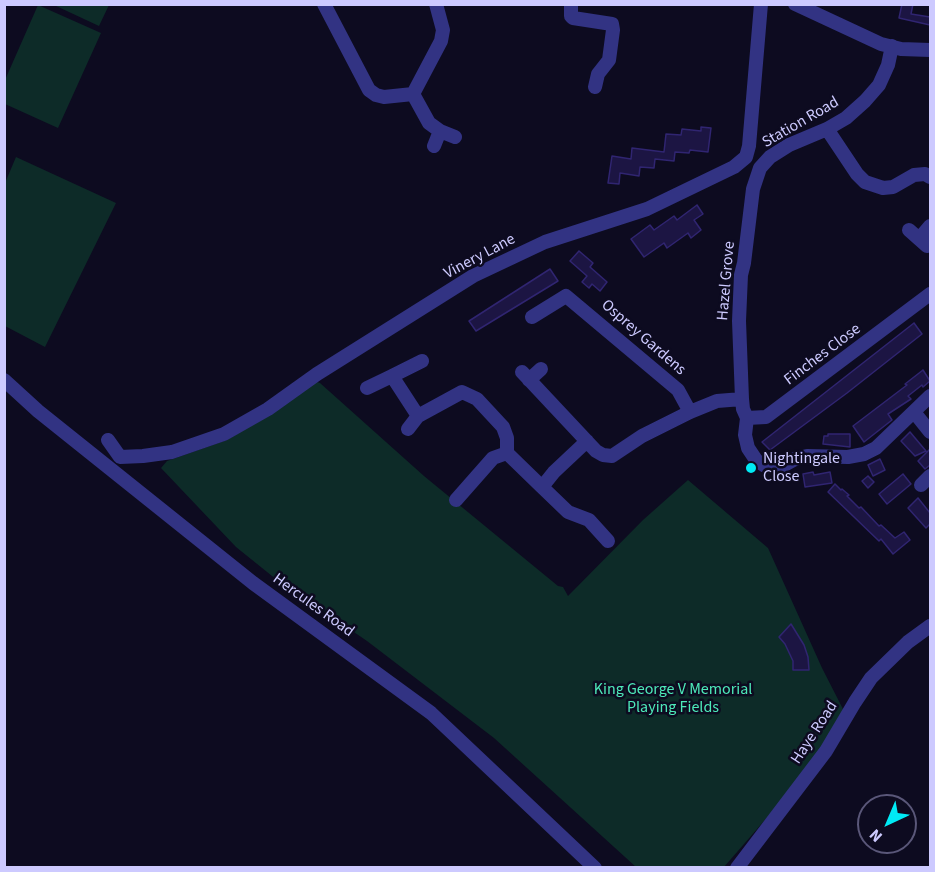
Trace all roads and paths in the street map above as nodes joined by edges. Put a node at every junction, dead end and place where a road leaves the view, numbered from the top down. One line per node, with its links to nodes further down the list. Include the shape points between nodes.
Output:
1 (324, 4): 9 (street, via 369,90 384,97)
2 (436, 4): 9 (street, via 443,30 441,41)
3 (571, 4): 8 (street, via 573,18 612,24 609,60 598,74)
4 (761, 4): 33 (street, Vinery Lane, via 749,146 746,157 734,167 647,209 545,242 473,276 224,434 172,452 143,456 120,457)
5 (795, 4): 6 (street)
6 (892, 46): 7 (street); 10 (street, Station Road, via 879,85 846,118)
7 (930, 50)
8 (595, 87)
9 (413, 94): 11 (street, via 429,123)
10 (827, 129): 14 (street, Station Road, via 789,145); 15 (street, via 865,182 883,188 914,175)
11 (440, 131): 12 (street); 13 (street)
12 (455, 137)
13 (434, 146)
14 (760, 168): 26 (street, Hazel Grove, via 753,189 741,275)
15 (930, 177)
16 (930, 226): 17 (street)
17 (918, 239)
18 (930, 294): 30 (street, Finches Close, via 766,417)
19 (532, 317): 27 (street, Osprey Gardens, via 569,290 678,390)
20 (422, 361): 22 (street)
21 (541, 369): 34 (street, via 526,376)
22 (392, 376): 24 (street); 29 (street)
23 (4, 380): 40 (street, Hercules Road, via 253,583 431,713)
24 (367, 388)
25 (930, 396): 28 (street)
26 (742, 399): 27 (street, via 717,401); 30 (street)
27 (690, 412): 34 (street, via 612,456 603,455)
28 (914, 412): 30 (street, via 876,448 864,454 807,456 774,467 756,460 748,448); 32 (street)
29 (418, 416): 31 (street); 35 (street, via 462,392 477,399 503,427)
30 (747, 417)
31 (408, 429)
32 (930, 432)
33 (108, 440)
34 (587, 441): 36 (street)
35 (507, 453): 36 (street); 37 (street, via 493,458)
36 (542, 487): 38 (street, via 568,512 590,520)
37 (456, 500)
38 (608, 542)
39 (930, 626): 41 (street, Haye Road, via 871,678 826,751)
40 (595, 867)
41 (737, 867)

